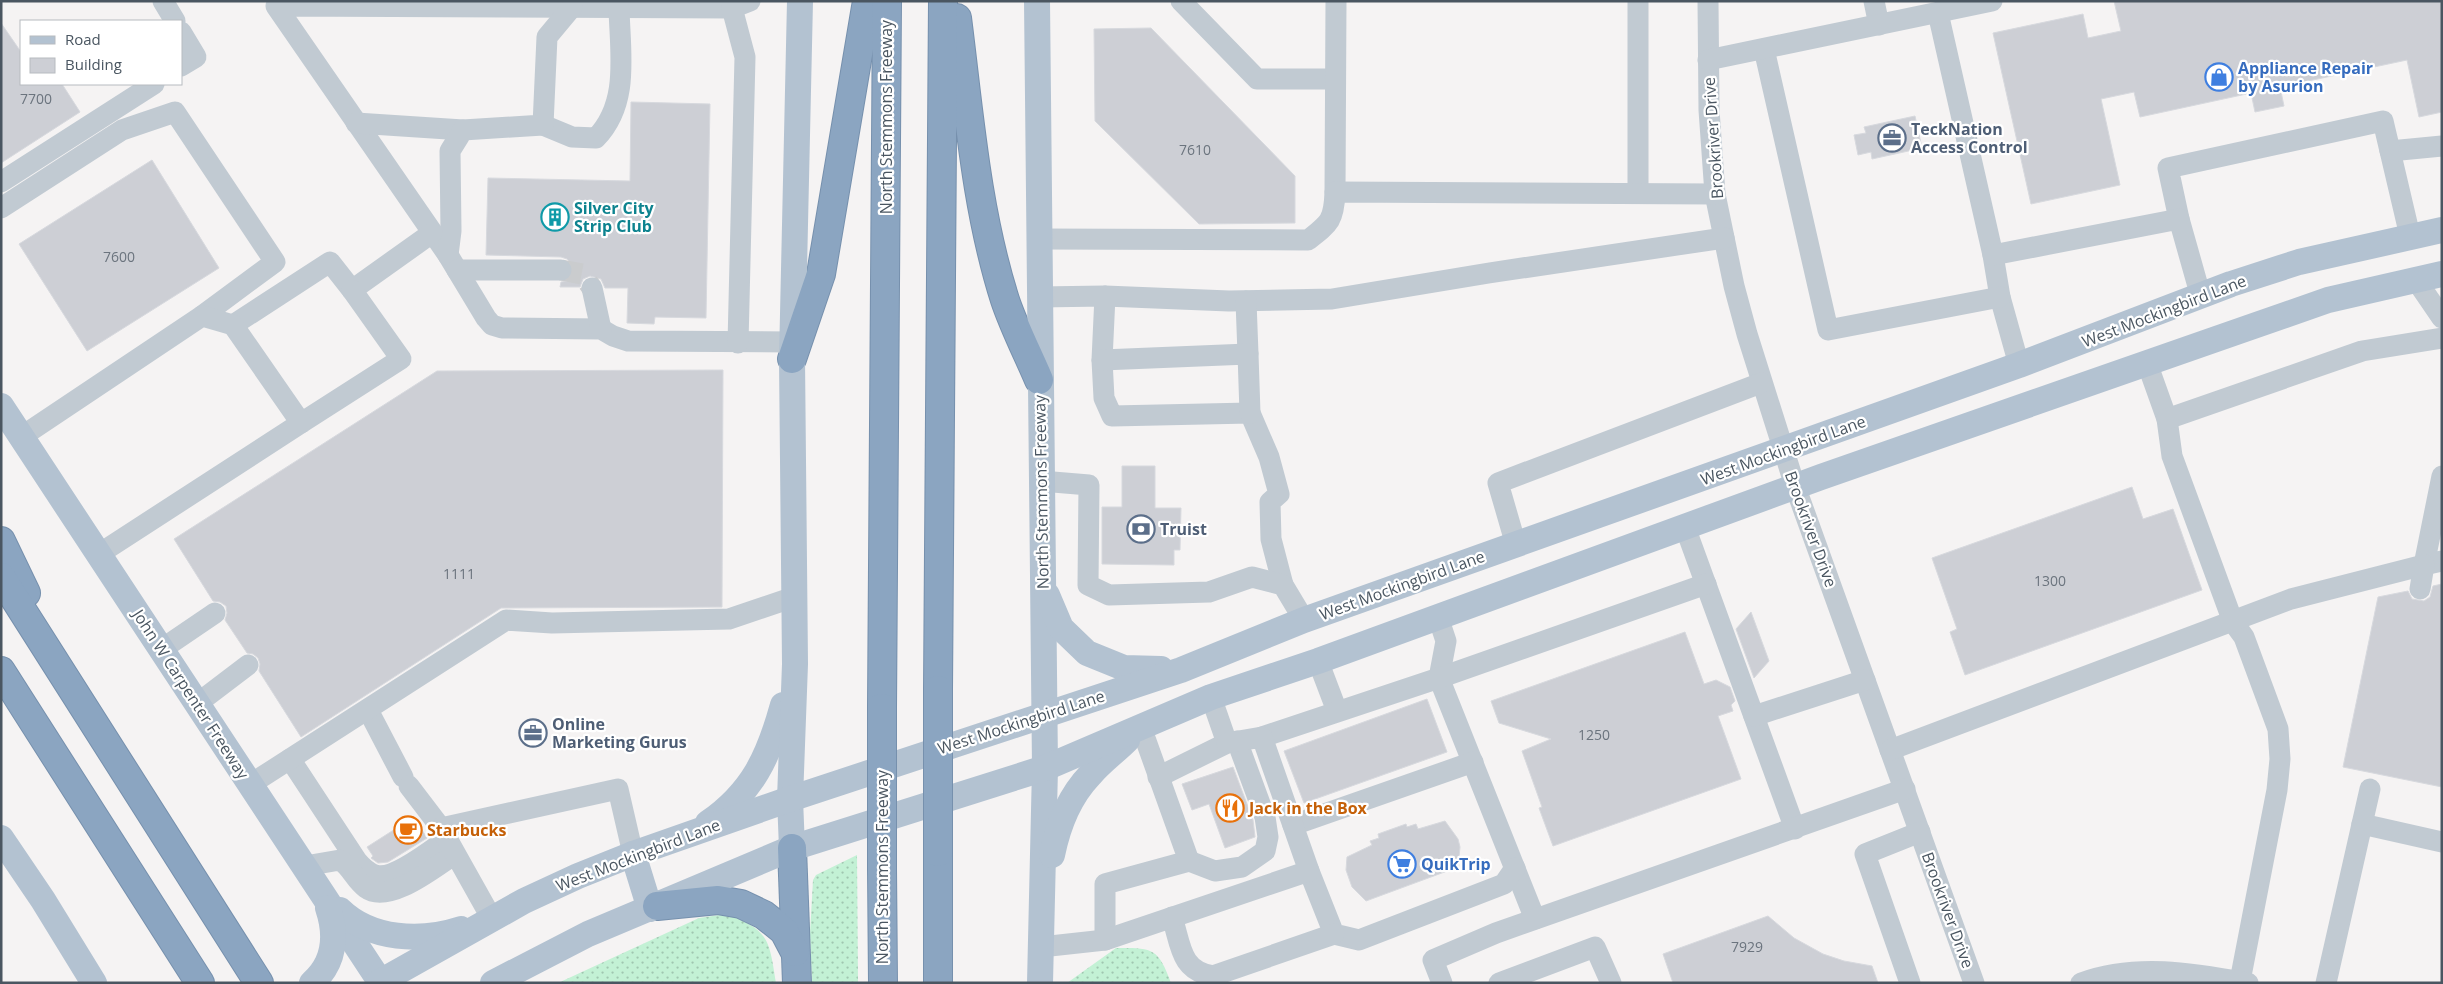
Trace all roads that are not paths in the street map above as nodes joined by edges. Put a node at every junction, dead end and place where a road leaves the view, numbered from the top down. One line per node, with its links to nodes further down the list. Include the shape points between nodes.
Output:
1 (163, 1): 18 (street)
2 (800, 1): 60 (main road)
3 (867, 1): 60 (highway, via 821,274)
4 (887, 1): 150 (highway, North Stemmons Freeway, bridge)
5 (943, 1): 151 (highway, bridge)
6 (955, 1): 65 (highway, via 974,160 988,231 1005,301)
7 (1037, 1): 41 (main road, North Stemmons Freeway)
8 (1181, 1): 24 (street, via 1257,79)
9 (1336, 1): 24 (street)
10 (1638, 1): 33 (street)
11 (1708, 1): 22 (street, Brookriver Drive)
12 (1874, 1): 19 (street)
13 (1992, 1): 17 (street)
14 (741, 4): 16 (street); 59 (street, via 746,57)
15 (572, 8): 16 (street); 26 (street, via 276,6); 27 (street, via 547,37)
16 (619, 8): 27 (street, via 619,100 608,126 596,138 572,137)
17 (1938, 13): 19 (street); 42 (street)
18 (174, 20)
19 (1879, 25): 21 (street)
20 (182, 34): 23 (street, via 196,57)
21 (1764, 48): 22 (street); 51 (street, via 1828,330)
22 (1708, 60): 34 (street, Brookriver Drive)
23 (182, 65)
24 (1335, 79): 32 (street)
25 (152, 85): 31 (street)
26 (356, 123): 28 (street); 38 (street)
27 (543, 125): 28 (street)
28 (462, 130): 43 (street, via 450,152)
29 (2442, 146): 30 (street)
30 (2390, 151): 36 (street, via 2383,121 2168,168); 39 (street)
31 (1, 182)
32 (1335, 192): 33 (street); 41 (street, via 1334,213 1325,227 1308,240)
33 (1638, 193): 34 (street)
34 (1716, 194): 40 (street, Brookriver Drive)
35 (1, 208): 54 (street, via 122,130 175,112 275,262)
36 (2179, 219): 42 (street); 52 (street)
37 (2442, 230): 39 (main road, West Mockingbird Lane)
38 (432, 233): 43 (street); 48 (street)
39 (2410, 236): 52 (main road, West Mockingbird Lane, via 2299,262)
40 (1724, 238): 53 (street, via 1489,272 1332,299); 66 (street, Brookriver Drive)
41 (1038, 239): 50 (main road, North Stemmons Freeway)
42 (1994, 255): 51 (street)
43 (452, 262): 44 (street); 57 (street, via 492,325 502,328)
44 (561, 270)
45 (2442, 274): 46 (main road)
46 (2416, 280): 55 (street); 63 (main road, via 2328,300)
47 (592, 288): 57 (street)
48 (352, 290): 56 (street, via 330,262); 70 (street, via 401,359)
49 (1105, 296): 50 (street); 53 (street); 62 (street)
50 (1039, 297): 65 (main road, North Stemmons Freeway)
51 (2000, 297): 64 (street)
52 (2201, 297): 64 (main road, West Mockingbird Lane)
53 (1246, 301): 61 (street)
54 (202, 316): 56 (street); 71 (street)
55 (2442, 318)
56 (233, 325): 70 (street)
57 (601, 329): 59 (street, via 628,341)
58 (2442, 338): 69 (street, via 2362,351)
59 (738, 343): 60 (street)
60 (793, 351): 86 (main road)
61 (1248, 354): 62 (street); 68 (street)
62 (1102, 360): 68 (street, via 1104,398 1112,416)
63 (2146, 363): 69 (street); 75 (main road)
64 (2019, 365): 72 (main road, West Mockingbird Lane)
65 (1039, 380): 74 (main road, North Stemmons Freeway)
66 (1761, 383): 72 (street, Brookriver Drive); 78 (street, via 1498,483)
67 (1, 406): 71 (main road, John W Carpenter Freeway)
68 (1250, 413): 84 (street, via 1270,457 1279,494 1270,502 1271,539)
69 (2167, 419): 90 (street, via 2172,456)
70 (301, 423): 79 (street)
71 (22, 437): 79 (main road, John W Carpenter Freeway)
72 (1783, 450): 75 (street, Brookriver Drive); 78 (main road, West Mockingbird Lane)
73 (2442, 476): 80 (street)
74 (1041, 481): 83 (main road, North Stemmons Freeway); 84 (street, via 1089,485 1088,585 1110,595 1209,592 1252,577)
75 (1795, 486): 76 (main road); 99 (street, Brookriver Drive)
76 (1685, 527): 82 (street); 88 (main road)
77 (1, 540): 97 (highway)
78 (1516, 545): 89 (main road, West Mockingbird Lane)
79 (99, 554): 91 (main road, John W Carpenter Freeway)
80 (2433, 563): 85 (street); 90 (street, via 2291,600)
81 (1, 577): 97 (highway)
82 (1706, 584): 98 (street); 105 (street)
83 (1043, 585): 96 (main road, via 1061,628 1087,653 1124,668); 104 (main road, North Stemmons Freeway)
84 (1283, 585): 89 (street)
85 (2420, 589)
86 (794, 597): 93 (main road); 102 (street, via 729,619 552,623 506,620)
87 (215, 613): 91 (street)
88 (1438, 617): 92 (main road); 98 (street, via 1446,641)
89 (1304, 620): 92 (main road); 96 (main road, West Mockingbird Lane)
90 (2233, 622): 109 (street); 144 (street, via 2244,637 2278,729 2280,759)
91 (162, 649): 101 (main road, John W Carpenter Freeway)
92 (1318, 661): 100 (main road); 103 (street)
93 (795, 664): 117 (main road); 122 (main road, via 772,745 752,781 711,821)
94 (248, 665): 101 (street)
95 (1, 670): 145 (highway)
96 (1181, 670): 104 (main road, West Mockingbird Lane)
97 (66, 678): 146 (highway)
98 (1439, 678): 103 (street); 111 (street)
99 (1865, 680): 105 (street); 109 (street, Brookriver Drive)
100 (1212, 697): 106 (main road); 108 (street)
101 (198, 703): 114 (main road, John W Carpenter Freeway)
102 (368, 710): 110 (street); 123 (street, via 406,782)
103 (1337, 711): 107 (street)
104 (1044, 714): 112 (main road, North Stemmons Freeway); 117 (main road, West Mockingbird Lane)
105 (1754, 716): 120 (street)
106 (1138, 729): 112 (main road); 113 (street); 134 (main road, via 1089,775 1064,811)
107 (1262, 737): 108 (street); 119 (street)
108 (1232, 742): 113 (street); 128 (street, via 1265,817 1268,837 1265,851 1242,867 1215,871)
109 (1890, 750): 115 (street, Brookriver Drive)
110 (290, 759): 114 (street); 123 (street, via 357,861 376,876 389,876)
111 (1473, 762): 119 (street); 130 (street)
112 (1045, 768): 126 (main road); 134 (main road, North Stemmons Freeway)
113 (1158, 777): 128 (street)
114 (251, 784): 129 (main road, John W Carpenter Freeway)
115 (1904, 789): 120 (street); 121 (street, Brookriver Drive)
116 (2370, 789): 118 (street)
117 (790, 799): 122 (main road, West Mockingbird Lane); 126 (main road)
118 (2362, 824): 124 (street); 159 (street)
119 (1293, 825): 131 (street)
120 (1795, 829): 137 (street)
121 (1920, 832): 156 (street, via 1865,854); 157 (street, Brookriver Drive)
122 (685, 838): 127 (main road, West Mockingbird Lane)
123 (448, 841): 127 (street, via 618,789); 129 (street, via 401,888 389,892 367,889 340,860); 136 (street)
124 (2442, 842)
125 (3, 846): 142 (main road)
126 (792, 848): 133 (main road); 141 (highway)
127 (633, 854): 133 (main road); 136 (main road, West Mockingbird Lane, via 549,889)
128 (1189, 861): 139 (street, via 1106,884)
129 (305, 866): 132 (main road, John W Carpenter Freeway)
130 (1515, 868): 137 (street); 138 (street, via 1504,884 1359,940)
131 (1309, 871): 135 (street); 138 (street)
132 (323, 894): 136 (main road, via 366,928 388,936 416,937 454,932); 143 (main road, John W Carpenter Freeway); 147 (main road, via 333,928 333,942 324,971)
133 (654, 907): 141 (highway, via 718,900 741,904 764,914 784,931); 148 (main road, via 588,934)
134 (1041, 907): 140 (main road, North Stemmons Freeway)
135 (1172, 917): 138 (street, via 1187,964 1199,974 1213,976); 139 (street)
136 (492, 919): 143 (main road, West Mockingbird Lane)
137 (1535, 919): 153 (street, via 1433,960)
138 (1334, 934)
139 (1105, 940): 140 (street)
140 (1041, 947): 152 (main road, North Stemmons Freeway)
141 (795, 952): 149 (highway)
142 (92, 979)
143 (380, 982)
144 (2244, 982): 158 (street, via 2187,972 2154,971 2121,972)
145 (200, 983)
146 (259, 983)
147 (312, 983)
148 (493, 983)
149 (797, 983)
150 (883, 983)
151 (938, 983)
152 (1040, 983)
153 (1442, 983)
154 (1499, 983): 155 (street, via 1595,947)
155 (1611, 983)
156 (1910, 983)
157 (1974, 983)
158 (2081, 983)
159 (2326, 983)

